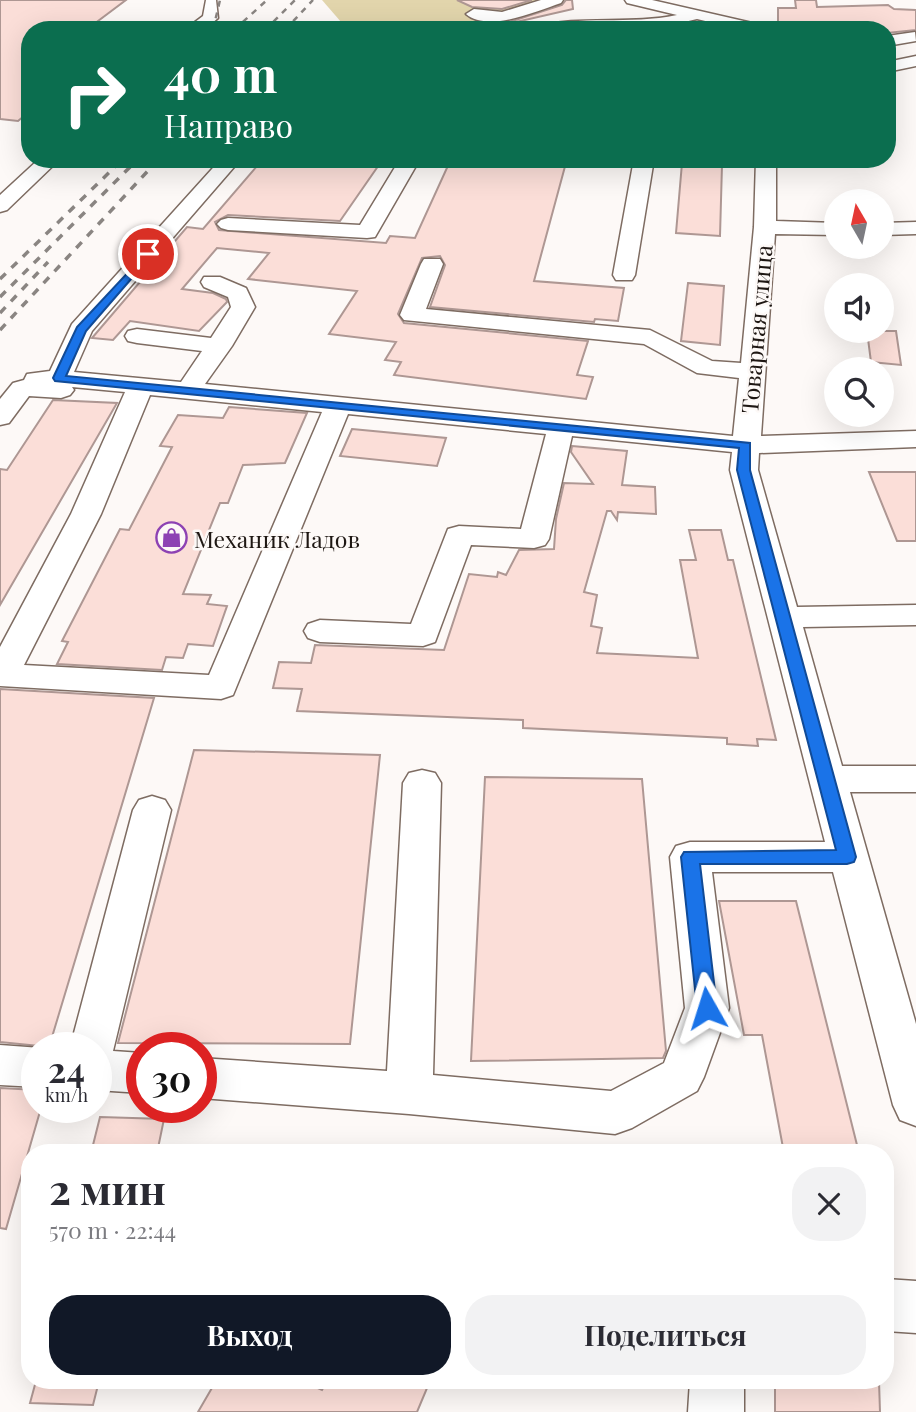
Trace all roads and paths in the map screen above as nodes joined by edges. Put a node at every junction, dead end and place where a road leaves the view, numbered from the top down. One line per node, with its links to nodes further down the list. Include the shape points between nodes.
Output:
1 (556, 0): 5 (street, via 503,17)
2 (632, 0): 6 (street)
3 (211, 3): 7 (street, via 210,18)
4 (754, 9): 10 (street)
5 (474, 14)
6 (696, 15): 8 (street); 9 (street)
7 (205, 21)
8 (668, 21)
9 (722, 21)
10 (755, 21)
11 (915, 37): 12 (street)
12 (896, 40)
13 (916, 61): 14 (street)
14 (896, 65)
15 (41, 168): 20 (street)
16 (224, 168): 32 (street, via 81,330 48,379)
17 (405, 168): 21 (street, via 367,232)
18 (642, 168): 27 (street)
19 (766, 168): 22 (street, Товарная улица)
20 (0, 206)
21 (228, 224)
22 (765, 227): 24 (street); 31 (street, Товарная улица)
23 (916, 228): 25 (street)
24 (824, 229)
25 (894, 229)
26 (432, 264): 31 (street, via 412,315 650,337 706,368)
27 (624, 275)
28 (212, 282): 30 (street, via 238,293 243,307)
29 (137, 336): 30 (street)
30 (219, 346): 33 (street)
31 (753, 372): 38 (street, Товарная улица)
32 (127, 385): 33 (street); 34 (street, via 86,514 2,675 221,687); 35 (street, via 109,394 22,388)
33 (188, 391): 34 (street)
34 (338, 405): 36 (street)
35 (0, 417)
36 (561, 427): 38 (street); 41 (street, via 534,539 459,536 424,635)
37 (916, 439): 38 (street)
38 (746, 445): 40 (street, Товарная улица, via 744,470)
39 (916, 615): 40 (street)
40 (782, 617): 42 (street, Товарная улица)
41 (320, 631)
42 (826, 779): 43 (street); 46 (street, Товарная улица)
43 (916, 779)
44 (422, 783): 51 (street)
45 (152, 810): 47 (street)
46 (847, 857): 51 (street, via 690,857 707,1008 681,1077 615,1113); 52 (street, Товарная улица)
47 (96, 1032)
48 (0, 1065): 49 (street)
49 (21, 1066)
50 (217, 1079): 51 (street)
51 (410, 1093)
52 (916, 1105)
53 (894, 1306): 54 (street)
54 (916, 1307)
55 (717, 1389): 56 (street)
56 (716, 1412)

